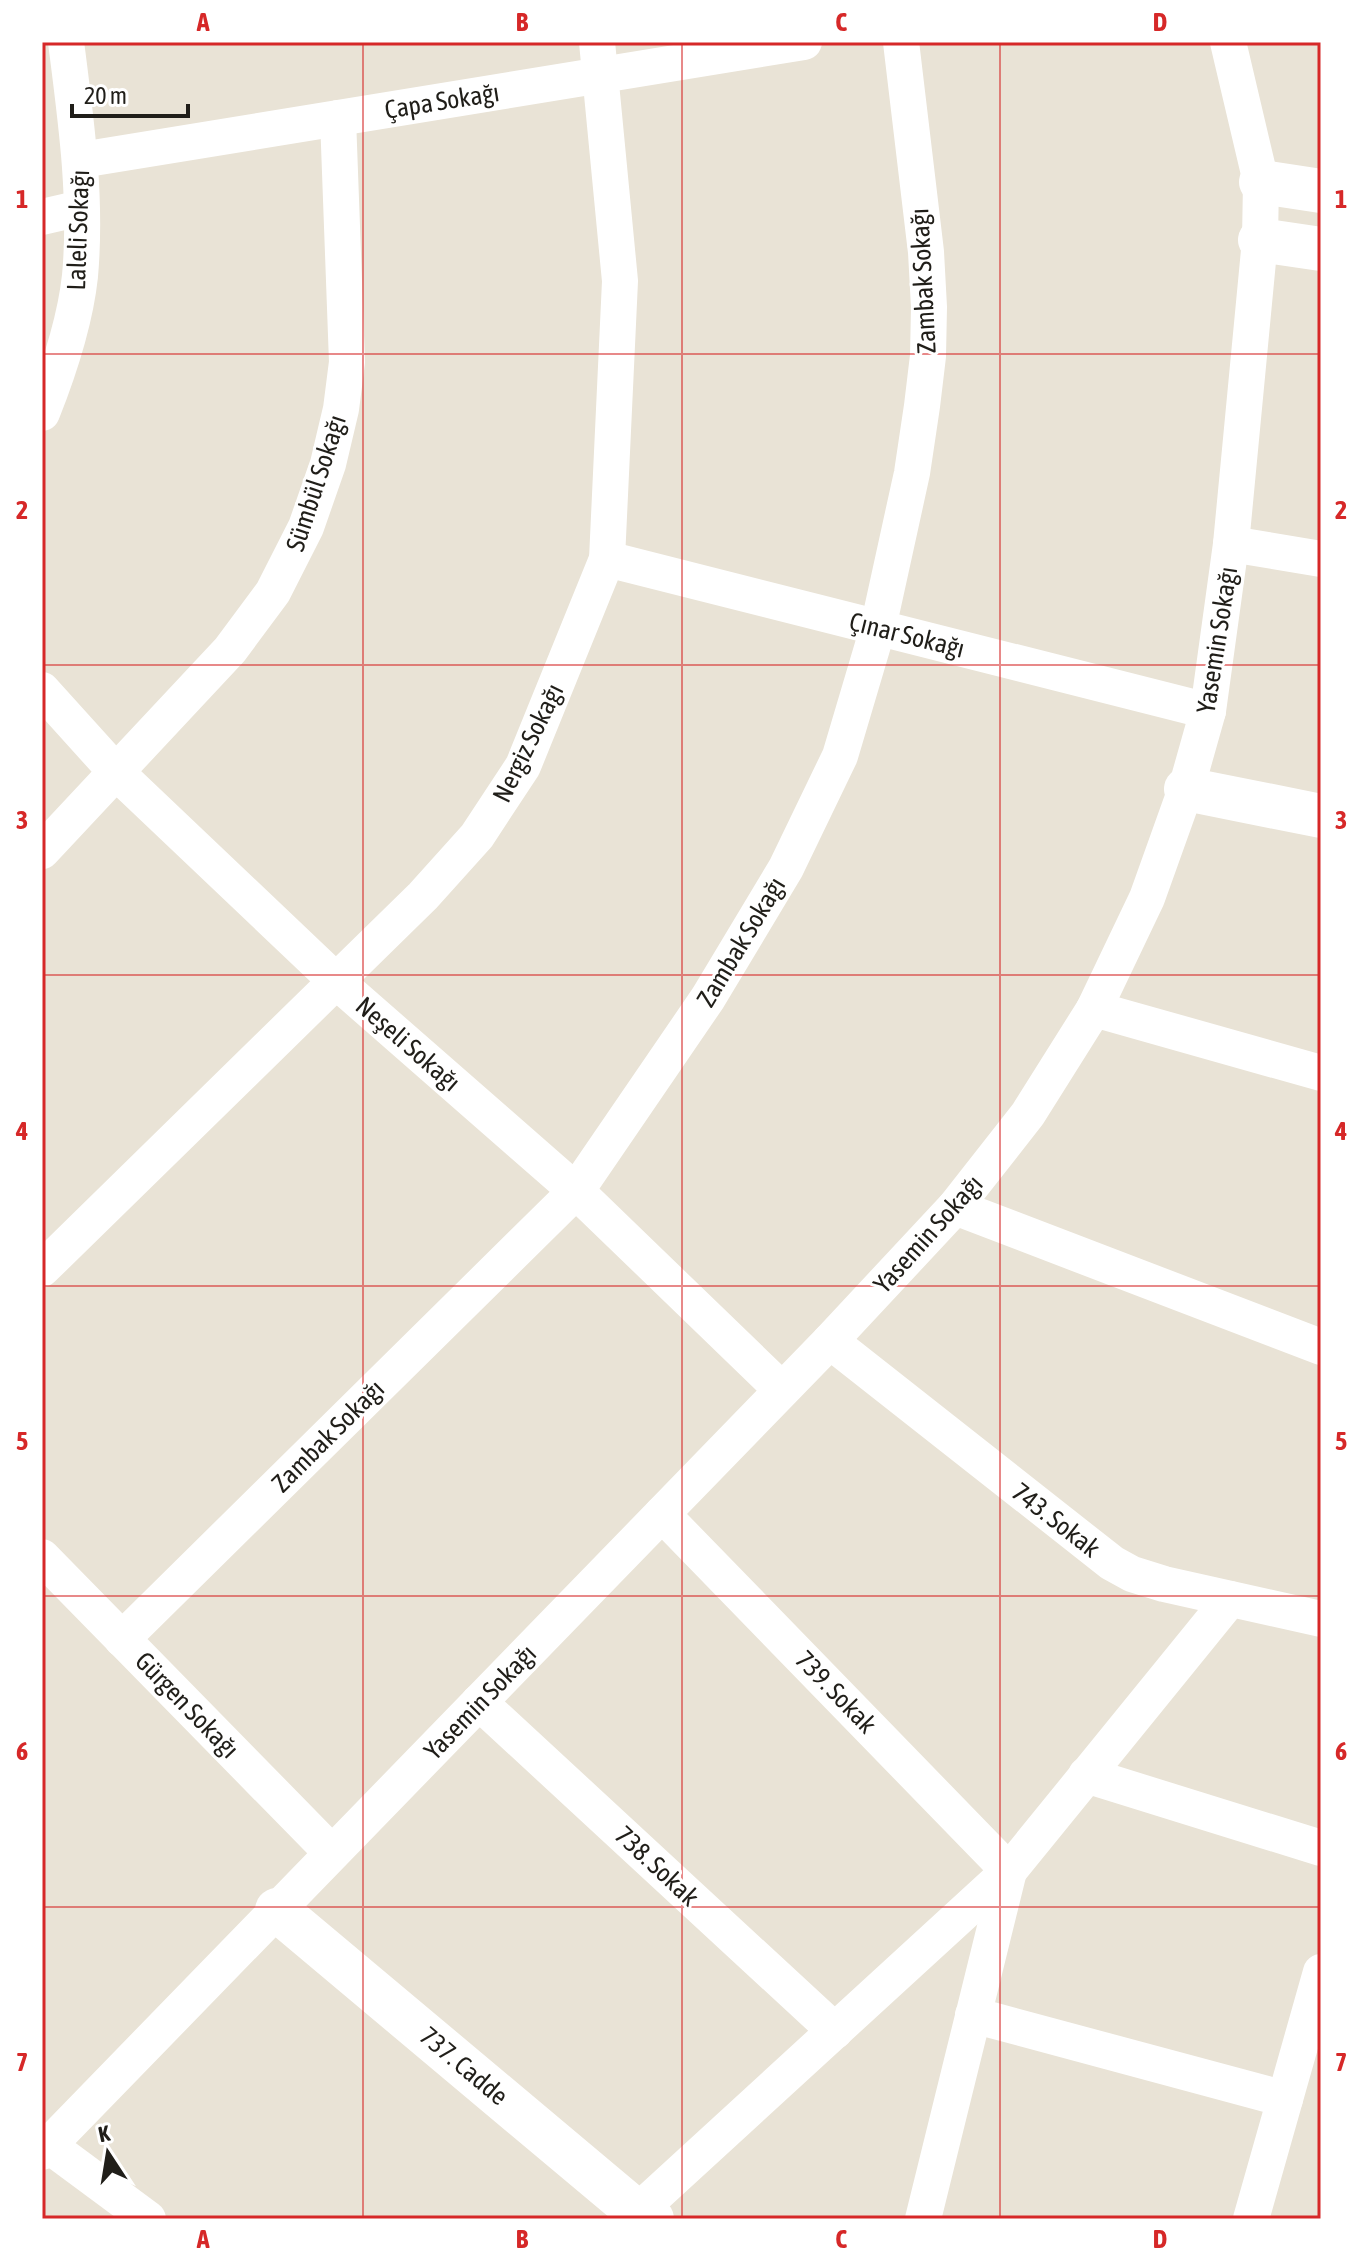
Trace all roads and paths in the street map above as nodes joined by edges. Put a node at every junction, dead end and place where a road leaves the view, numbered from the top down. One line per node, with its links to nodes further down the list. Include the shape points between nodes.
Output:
1 (66, 42): 7 (street, Laleli Sokağı)
2 (804, 42): 5 (street, Çapa Sokağı)
3 (901, 42): 18 (street, Zambak Sokağı, via 926,252 928,356 912,473)
4 (1228, 42): 8 (street, Yasemin Sokağı)
5 (599, 58): 6 (street, Çapa Sokağı); 16 (street, Nergiz Sokağı, via 620,281)
6 (338, 118): 7 (street, Çapa Sokağı); 21 (street, Sümbül Sokağı, via 347,362 341,409 319,489 289,562 256,617)
7 (81, 160): 10 (street, Laleli Sokağı)
8 (1261, 182): 9 (street); 12 (street, Yasemin Sokağı)
9 (1321, 191)
10 (81, 208): 11 (street); 14 (street, Laleli Sokağı, via 77,290 62,359)
11 (42, 217)
12 (1260, 240): 13 (street); 15 (street, Yasemin Sokağı)
13 (1321, 249)
14 (42, 413)
15 (1231, 544): 17 (street); 20 (street, Yasemin Sokağı)
16 (607, 559): 18 (street, Çınar Sokağı); 25 (street, Nergiz Sokağı, via 523,766 501,803 423,896)
17 (1321, 559)
18 (878, 628): 20 (street, Çınar Sokağı); 28 (street, Zambak Sokağı, via 840,756 786,868 708,998)
19 (42, 690): 21 (street, Neşeli Sokağı)
20 (1208, 711): 22 (street, Yasemin Sokağı)
21 (117, 773): 24 (street, Sümbül Sokağı); 25 (street, Neşeli Sokağı)
22 (1186, 789): 23 (street); 26 (street, Yasemin Sokağı, via 1147,898)
23 (1321, 816)
24 (42, 851)
25 (336, 981): 28 (street, Neşeli Sokağı); 30 (street, Nergiz Sokağı)
26 (1094, 1009): 27 (street); 29 (street, Yasemin Sokağı, via 1028,1114)
27 (1321, 1073)
28 (576, 1191): 33 (street, Neşeli Sokağı); 38 (street, Zambak Sokağı)
29 (955, 1207): 31 (street, Yasemin Sokağı); 32 (street)
30 (42, 1269)
31 (830, 1341): 33 (street, Yasemin Sokağı); 36 (street, 743. Sokak, via 1112,1563 1132,1574)
32 (1321, 1347)
33 (782, 1390): 34 (street, Yasemin Sokağı)
34 (662, 1514): 39 (street, Yasemin Sokağı); 43 (street, 739. Sokak)
35 (42, 1557): 38 (street, Gürgen Sokağı)
36 (1230, 1599): 37 (street, 743. Sokak); 40 (street)
37 (1321, 1619)
38 (122, 1639): 42 (street, Gürgen Sokağı)
39 (479, 1702): 42 (street, Yasemin Sokağı); 47 (street, 738. Sokak)
40 (1086, 1775): 41 (street); 43 (street)
41 (1321, 1848)
42 (332, 1853): 44 (street, Yasemin Sokağı)
43 (1009, 1871): 46 (street); 47 (street)
44 (277, 1910): 49 (street, Yasemin Sokağı); 50 (street, 737. Cadde)
45 (1321, 1972): 48 (street)
46 (973, 2015): 48 (street); 52 (street)
47 (835, 2031): 50 (street)
48 (1285, 2099): 53 (street)
49 (45, 2149): 51 (street)
50 (645, 2215)
51 (148, 2219)
52 (923, 2219)
53 (1251, 2219)

